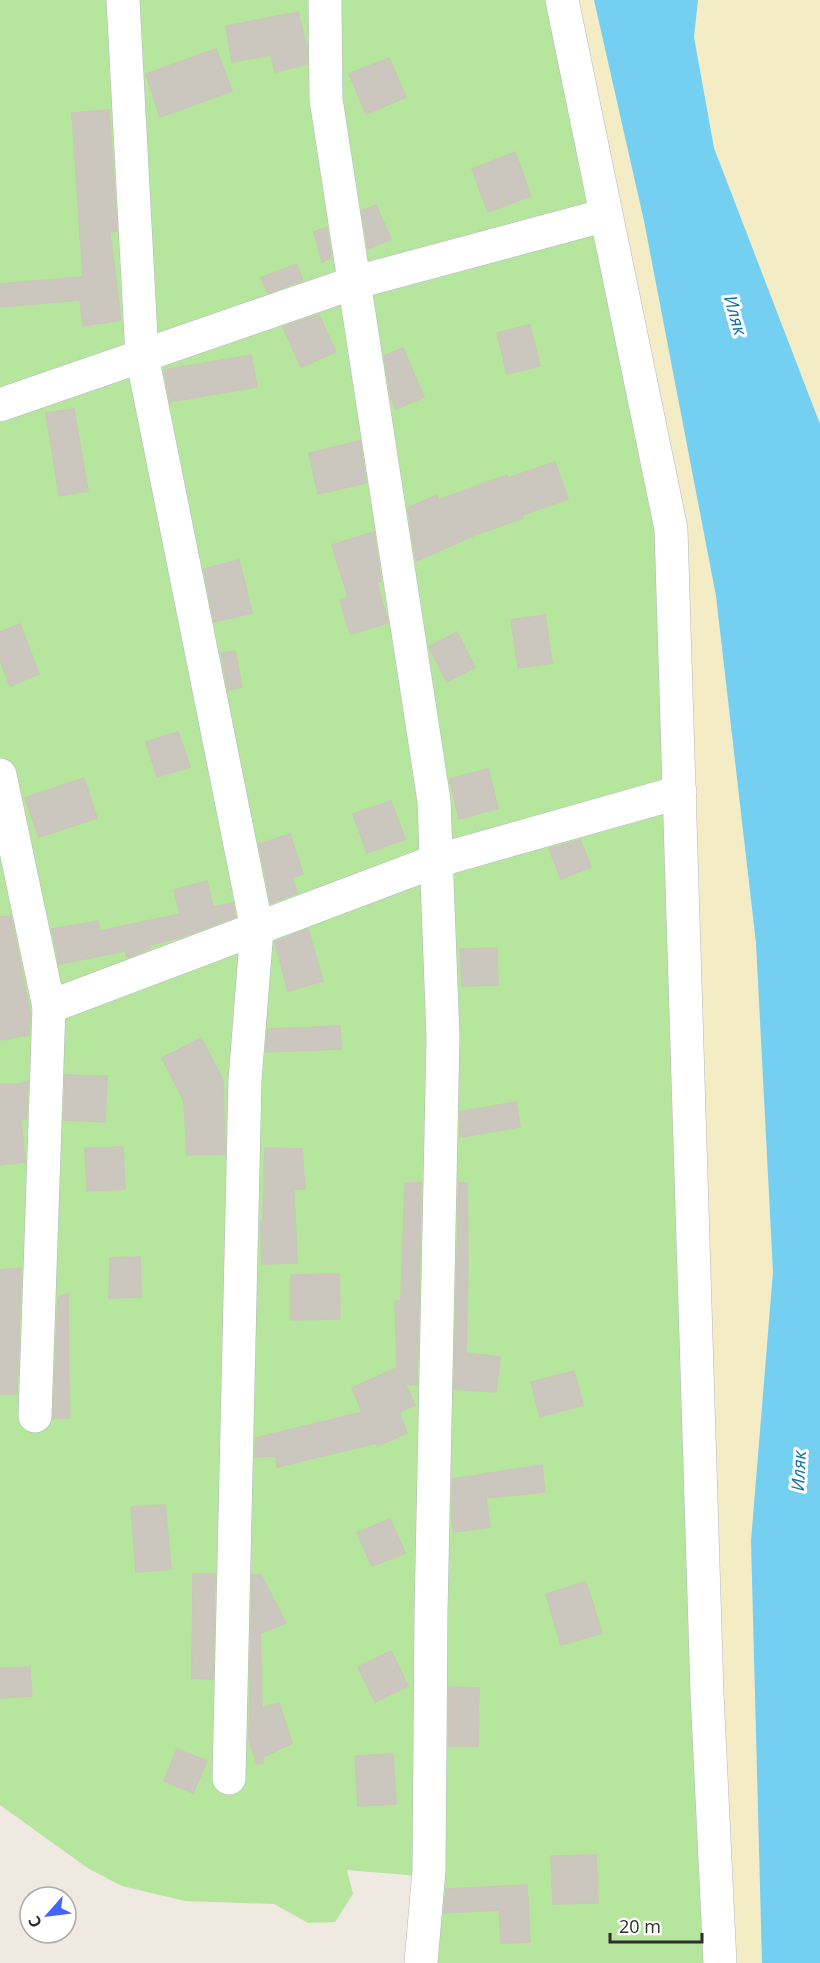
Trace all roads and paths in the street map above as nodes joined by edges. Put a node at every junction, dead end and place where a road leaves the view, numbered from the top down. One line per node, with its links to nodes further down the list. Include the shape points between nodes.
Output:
1 (123, 0): 6 (street)
2 (325, 0): 5 (street, via 326,99)
3 (562, 0): 4 (street)
4 (606, 215): 5 (street); 9 (street, via 671,530)
5 (353, 283): 6 (street); 10 (street, via 434,801)
6 (142, 356): 7 (street); 11 (street)
7 (0, 405)
8 (0, 775): 12 (street)
9 (680, 792): 10 (street); 16 (street, via 707,1681)
10 (436, 861): 11 (street); 15 (street, via 443,1037 429,1870)
11 (257, 929): 12 (street); 14 (street, via 245,1080)
12 (49, 1007): 13 (street)
13 (35, 1416)
14 (230, 1778)
15 (421, 1963)
16 (720, 1963)

